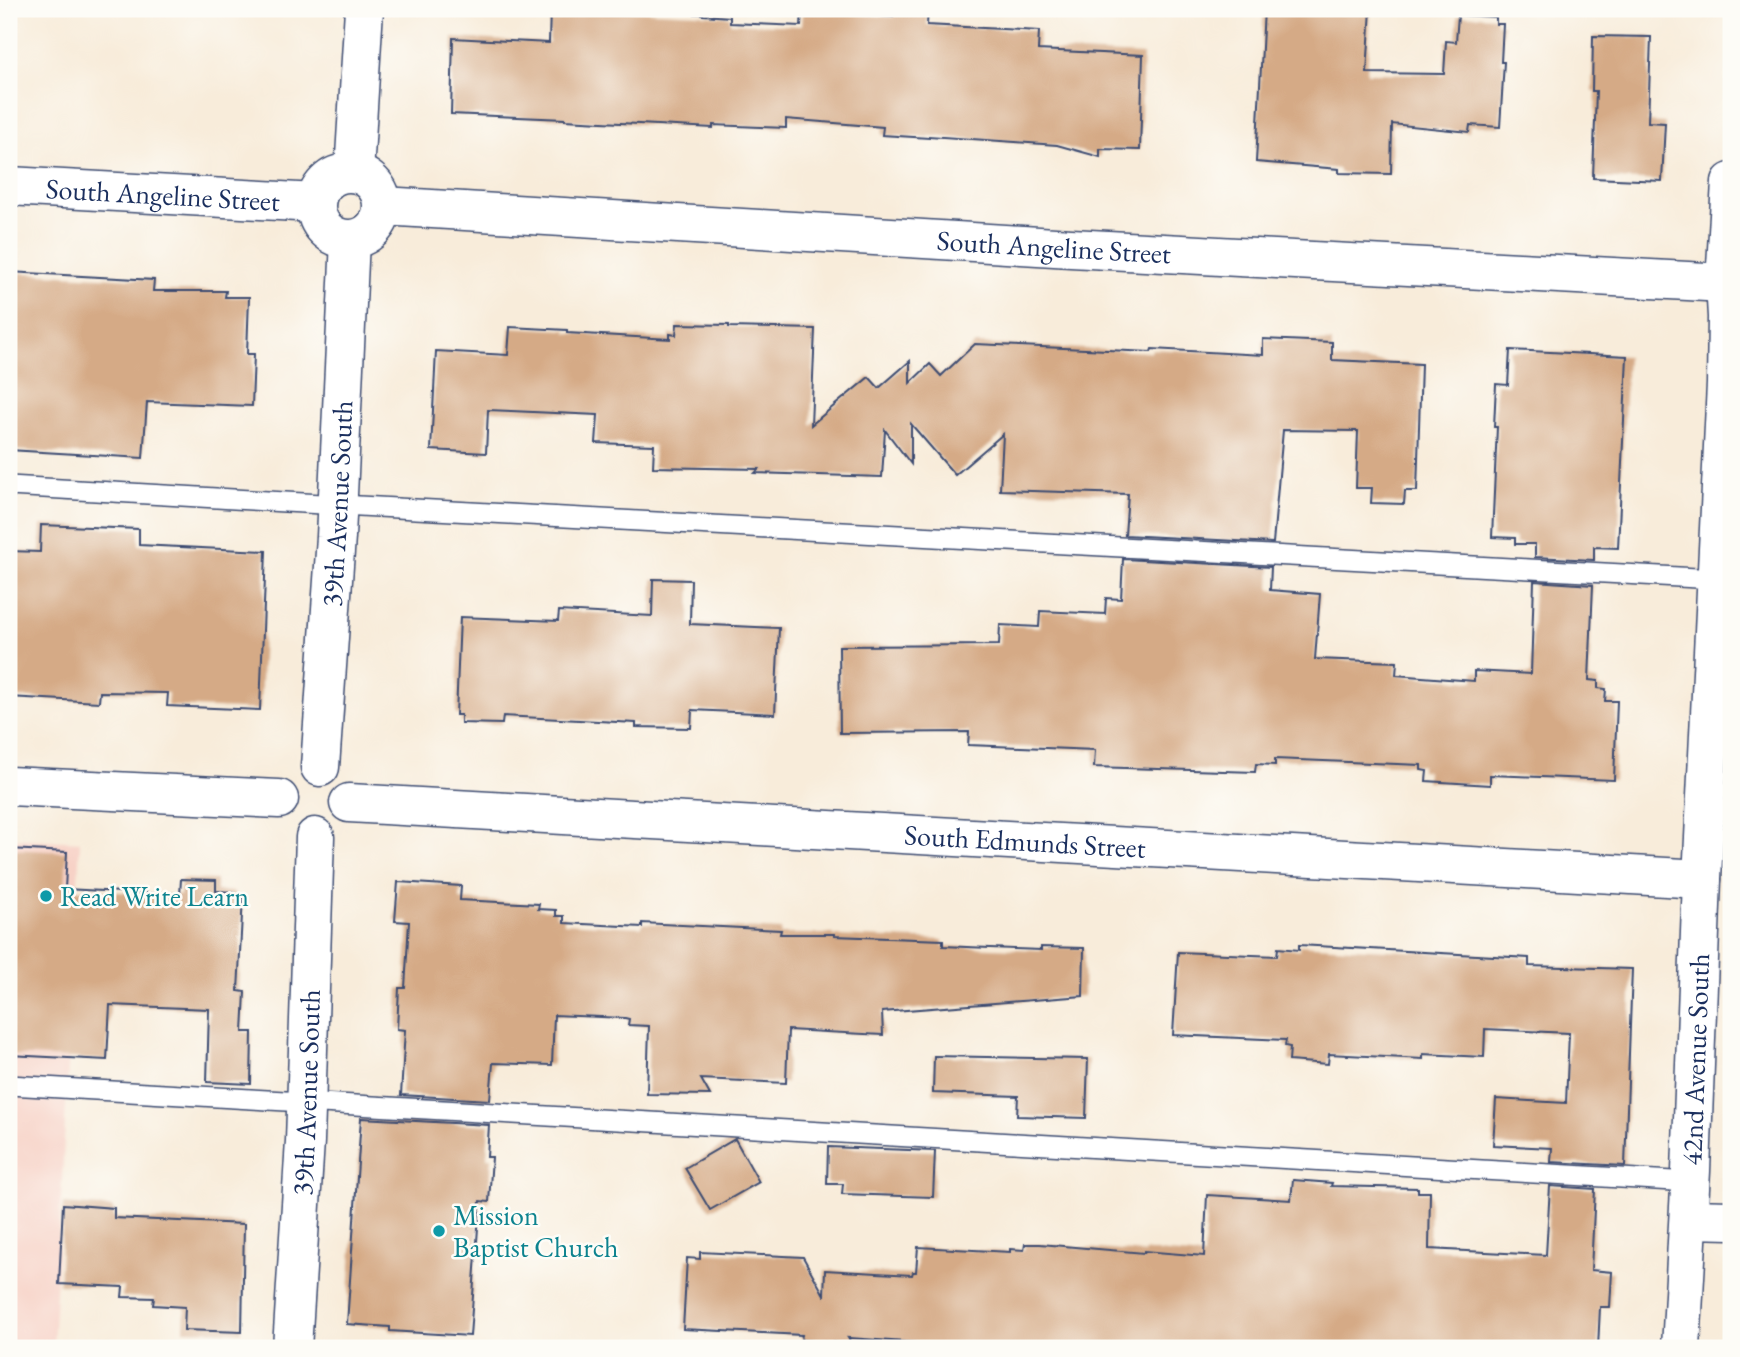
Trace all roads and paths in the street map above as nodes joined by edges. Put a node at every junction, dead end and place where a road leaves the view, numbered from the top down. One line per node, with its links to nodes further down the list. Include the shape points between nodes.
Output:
1 (364, 9): 2 (street)
2 (354, 173): 5 (street, via 328,180); 6 (street, via 378,188)
3 (1731, 182): 8 (street, 42nd Avenue South)
4 (9, 186): 5 (street, South Angeline Street)
5 (316, 203): 7 (street, via 325,229)
6 (383, 206): 7 (street, via 373,230); 8 (street, South Angeline Street)
7 (350, 240): 11 (street, 39th Avenue South)
8 (1725, 283): 9 (street, 42nd Avenue South)
9 (1729, 346): 12 (street, 42nd Avenue South)
10 (9, 486): 11 (lane)
11 (338, 505): 12 (lane); 13 (street, 39th Avenue South)
12 (1716, 579): 18 (street, 42nd Avenue South)
13 (320, 767): 15 (street, via 293,773); 16 (street, via 346,785)
14 (9, 786): 15 (street)
15 (279, 799): 17 (street, via 286,822 304,835)
16 (349, 803): 17 (street, via 336,830); 18 (street, South Edmunds Street)
17 (315, 836): 20 (street, 39th Avenue South)
18 (1702, 880): 21 (street, 42nd Avenue South)
19 (9, 1085): 20 (lane)
20 (307, 1101): 21 (lane); 23 (street, 39th Avenue South)
21 (1690, 1200): 22 (street); 24 (street, 42nd Avenue South)
22 (1731, 1220)
23 (292, 1348)
24 (1681, 1348)

